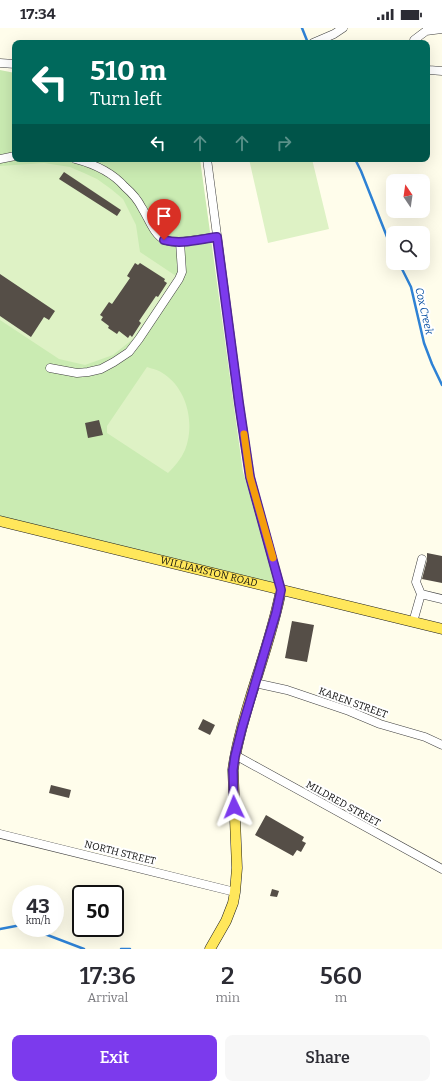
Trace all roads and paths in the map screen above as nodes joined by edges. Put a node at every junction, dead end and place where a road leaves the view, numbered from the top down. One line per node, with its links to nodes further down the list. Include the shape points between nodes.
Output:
1 (343, 28): 4 (street)
2 (442, 29): 3 (street)
3 (425, 30): 5 (street)
4 (320, 40)
5 (414, 40)
6 (0, 63): 7 (street)
7 (12, 64)
8 (430, 70): 9 (street)
9 (442, 71)
10 (12, 157): 11 (street)
11 (0, 159)
12 (84, 162): 15 (street, via 105,171 124,185 164,240)
13 (207, 162): 14 (street)
14 (217, 237): 15 (street); 19 (street, via 250,477)
15 (180, 242): 16 (street, via 182,272 179,279 129,352 101,369 88,372 77,373)
16 (50, 368)
17 (0, 521): 19 (main road, WILLIAMSTON ROAD)
18 (422, 559): 20 (street, via 416,582)
19 (281, 590): 22 (main road, WILLIAMSTON ROAD); 24 (main road)
20 (421, 594): 21 (street); 22 (street)
21 (442, 599)
22 (413, 622): 23 (main road, WILLIAMSTON ROAD)
23 (442, 629)
24 (255, 683): 25 (street, KAREN STREET, via 287,690); 26 (main road)
25 (442, 745)
26 (235, 756): 28 (street, MILDRED STREET); 29 (main road, via 233,770)
27 (0, 834): 29 (street, NORTH STREET)
28 (442, 870)
29 (236, 892): 30 (main road, via 226,921)
30 (210, 949)

